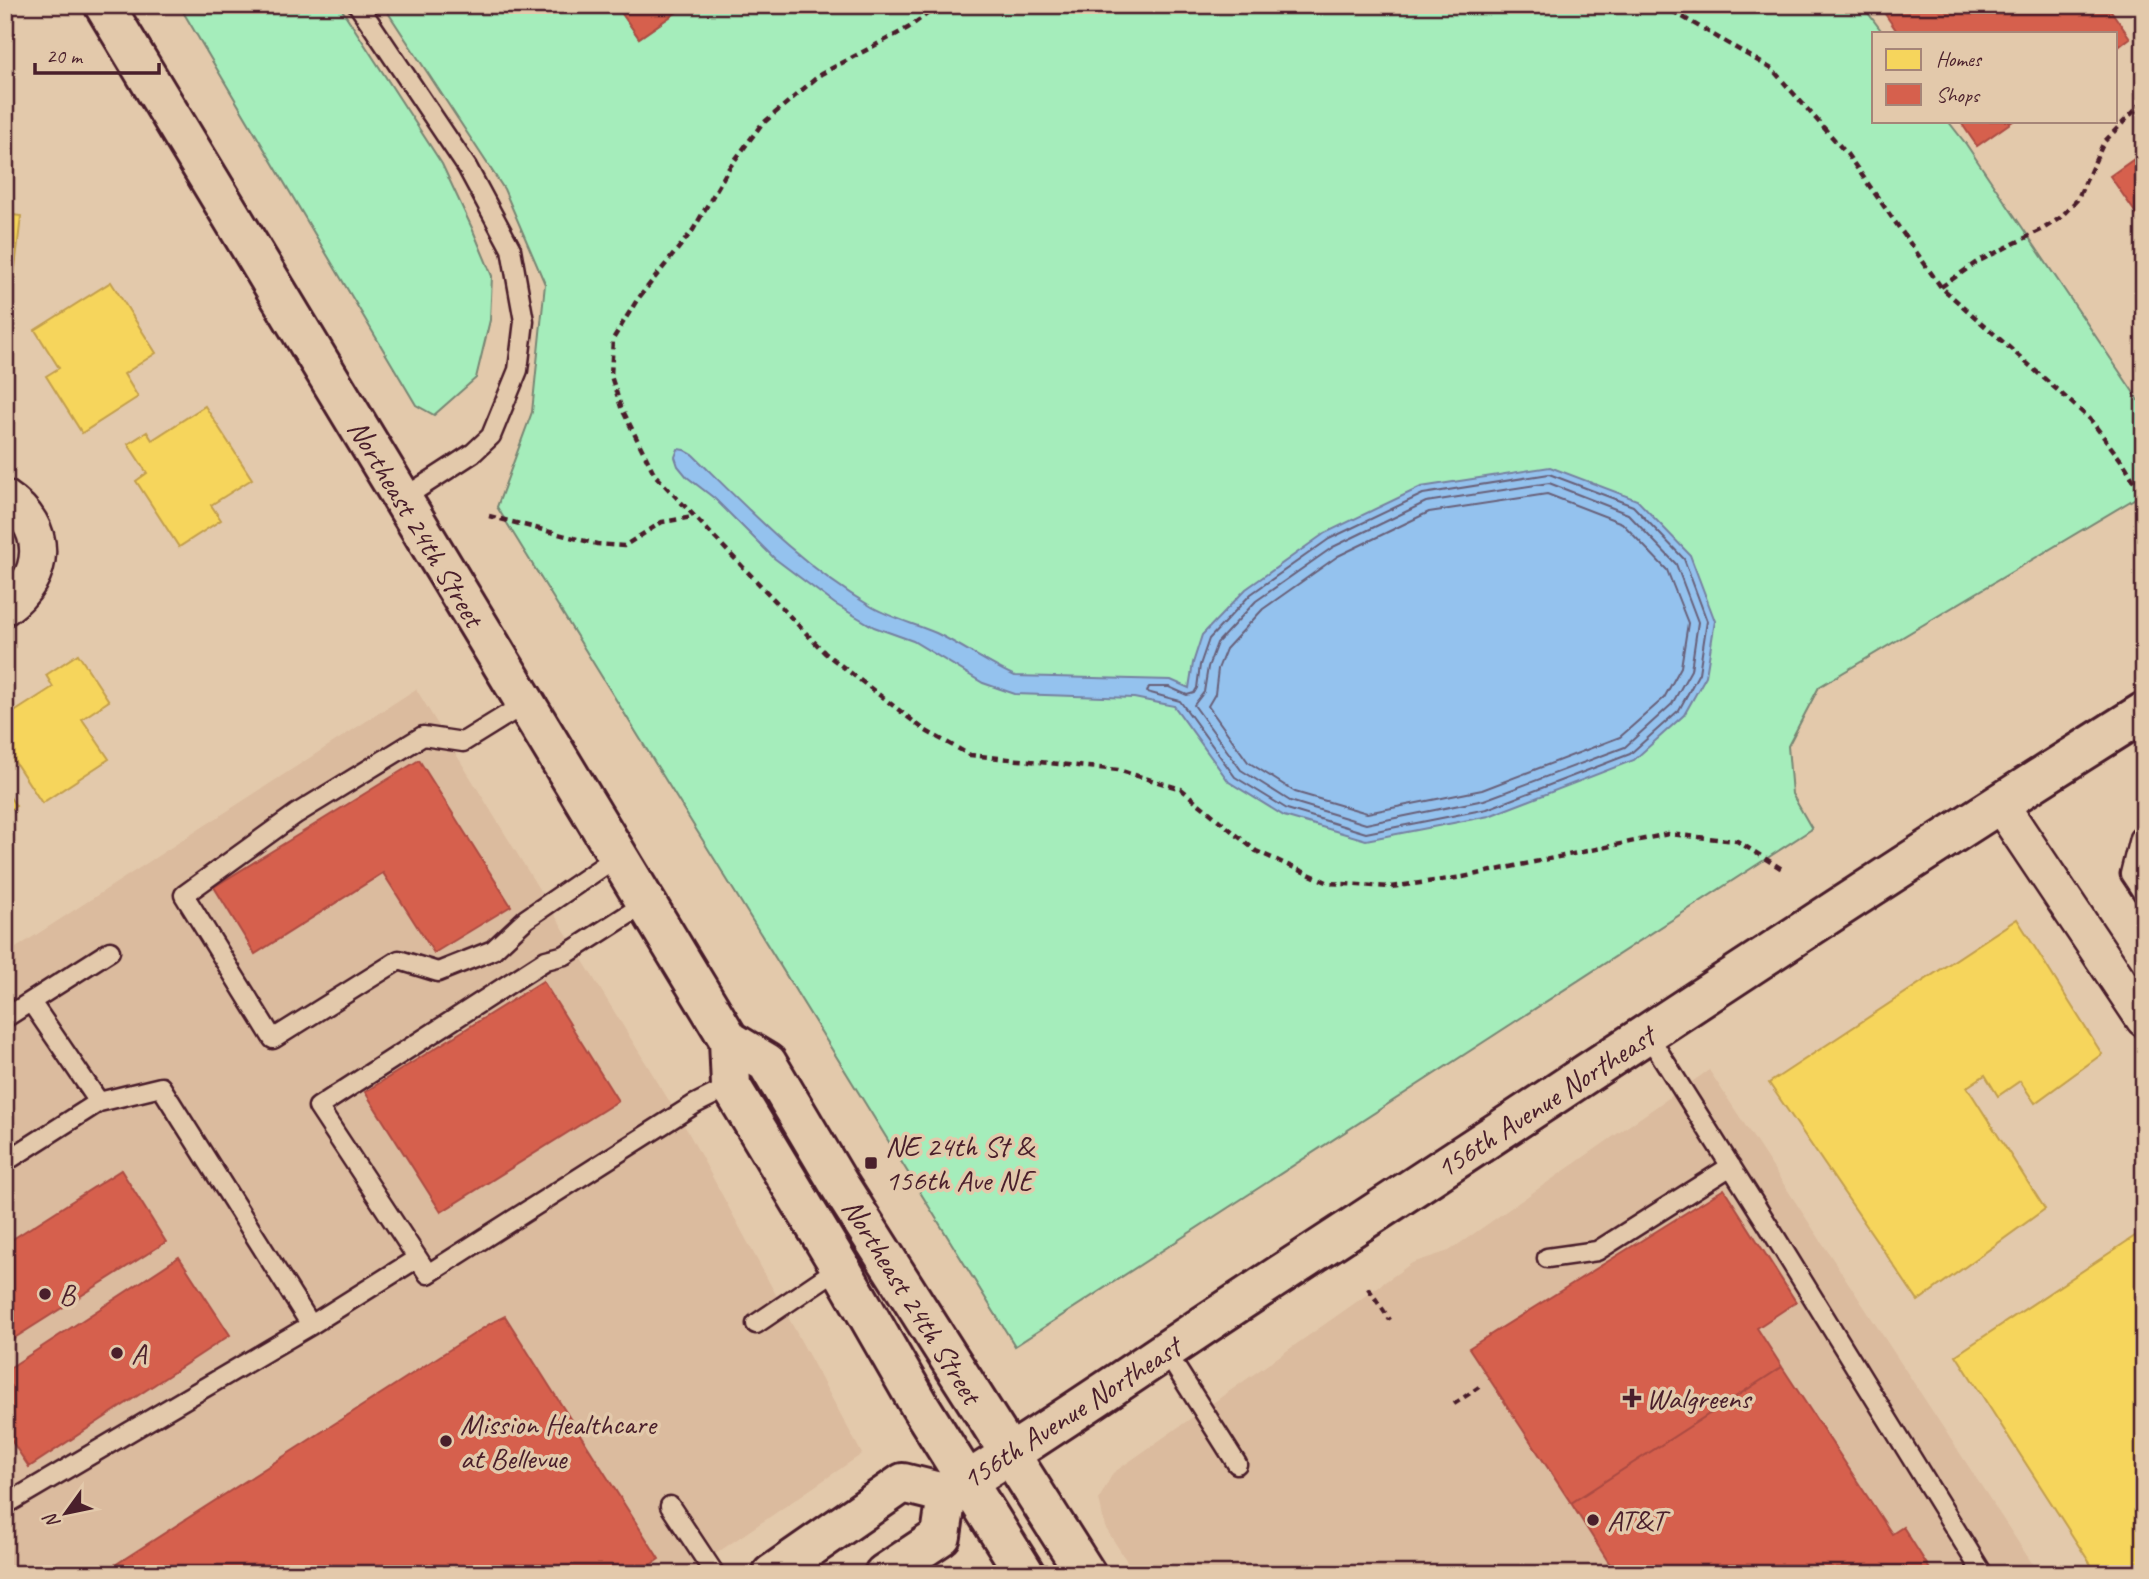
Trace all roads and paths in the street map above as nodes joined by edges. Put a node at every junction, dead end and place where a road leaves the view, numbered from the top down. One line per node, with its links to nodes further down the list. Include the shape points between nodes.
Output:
1 (104, 5): 8 (main road, Northeast 24th Street)
2 (358, 5): 8 (lane, via 467,167 511,249 524,321 519,370 491,436)
3 (939, 5): 11 (path, via 908,28 821,74 761,125 693,230 637,300 613,340 611,376 621,407 655,475)
4 (1662, 5): 6 (path, via 1772,69 1847,153)
5 (2144, 101): 6 (path, via 2104,142 2077,200 2060,218)
6 (1941, 287): 9 (path, via 2090,419)
7 (5, 498): 12 (street, via 30,522 38,560 27,587)
8 (402, 499): 13 (main road, Northeast 24th Street)
9 (2144, 500)
10 (489, 516): 11 (path, via 597,544 624,546 662,522)
11 (693, 517): 18 (path, via 825,653 926,731 970,755 1118,770 1181,789 1256,850 1329,883 1391,887 1668,834 1737,841)
12 (5, 607)
13 (526, 703): 17 (main road, Northeast 24th Street); 17 (lane, via 463,742 423,736 296,814 184,895 273,1039 399,960 438,972 493,950 526,919)
14 (2137, 721): 15 (main road, 156th Avenue Northeast)
15 (2000, 804): 24 (street); 25 (main road, 156th Avenue Northeast)
16 (2144, 836): 19 (lane, via 2139,838 2130,874)
17 (618, 856): 20 (main road, Northeast 24th Street)
18 (1782, 869)
19 (2144, 895)
20 (646, 903): 26 (main road, Northeast 24th Street); 32 (lane, via 565,955 546,960 318,1107)
21 (110, 951): 22 (lane)
22 (31, 1002): 23 (lane); 28 (lane)
23 (5, 1018)
24 (2144, 1019)
25 (1648, 1035): 30 (lane); 38 (main road, 156th Avenue Northeast)
26 (729, 1040): 27 (main road, Northeast 24th Street); 41 (main road, Northeast 24th Street, via 767,1063)
27 (731, 1086): 32 (lane, via 695,1104 428,1274); 33 (main road, Northeast 24th Street)
28 (99, 1102): 29 (lane); 37 (lane, via 160,1087)
29 (5, 1162)
30 (1731, 1166): 31 (lane, via 1597,1251); 52 (lane)
31 (1547, 1258)
32 (416, 1259): 37 (lane)
33 (840, 1267): 36 (lane); 43 (main road, Northeast 24th Street)
34 (1368, 1288): 35 (path)
35 (1390, 1320)
36 (756, 1324)
37 (311, 1325): 44 (lane)
38 (1166, 1352): 41 (main road, 156th Avenue Northeast); 42 (lane)
39 (1479, 1387): 40 (path)
40 (1454, 1404)
41 (1009, 1454): 43 (main road, 156th Avenue Northeast); 51 (main road, Northeast 24th Street)
42 (1237, 1464)
43 (957, 1488): 48 (main road, 156th Avenue Northeast, via 904,1483); 49 (main road, 156th Avenue Northeast, via 941,1536); 50 (main road, Northeast 24th Street)
44 (14, 1493): 45 (lane)
45 (5, 1505)
46 (670, 1506): 47 (lane)
47 (715, 1574)
48 (772, 1574)
49 (884, 1574)
50 (1026, 1574)
51 (1086, 1574)
52 (1983, 1574)

